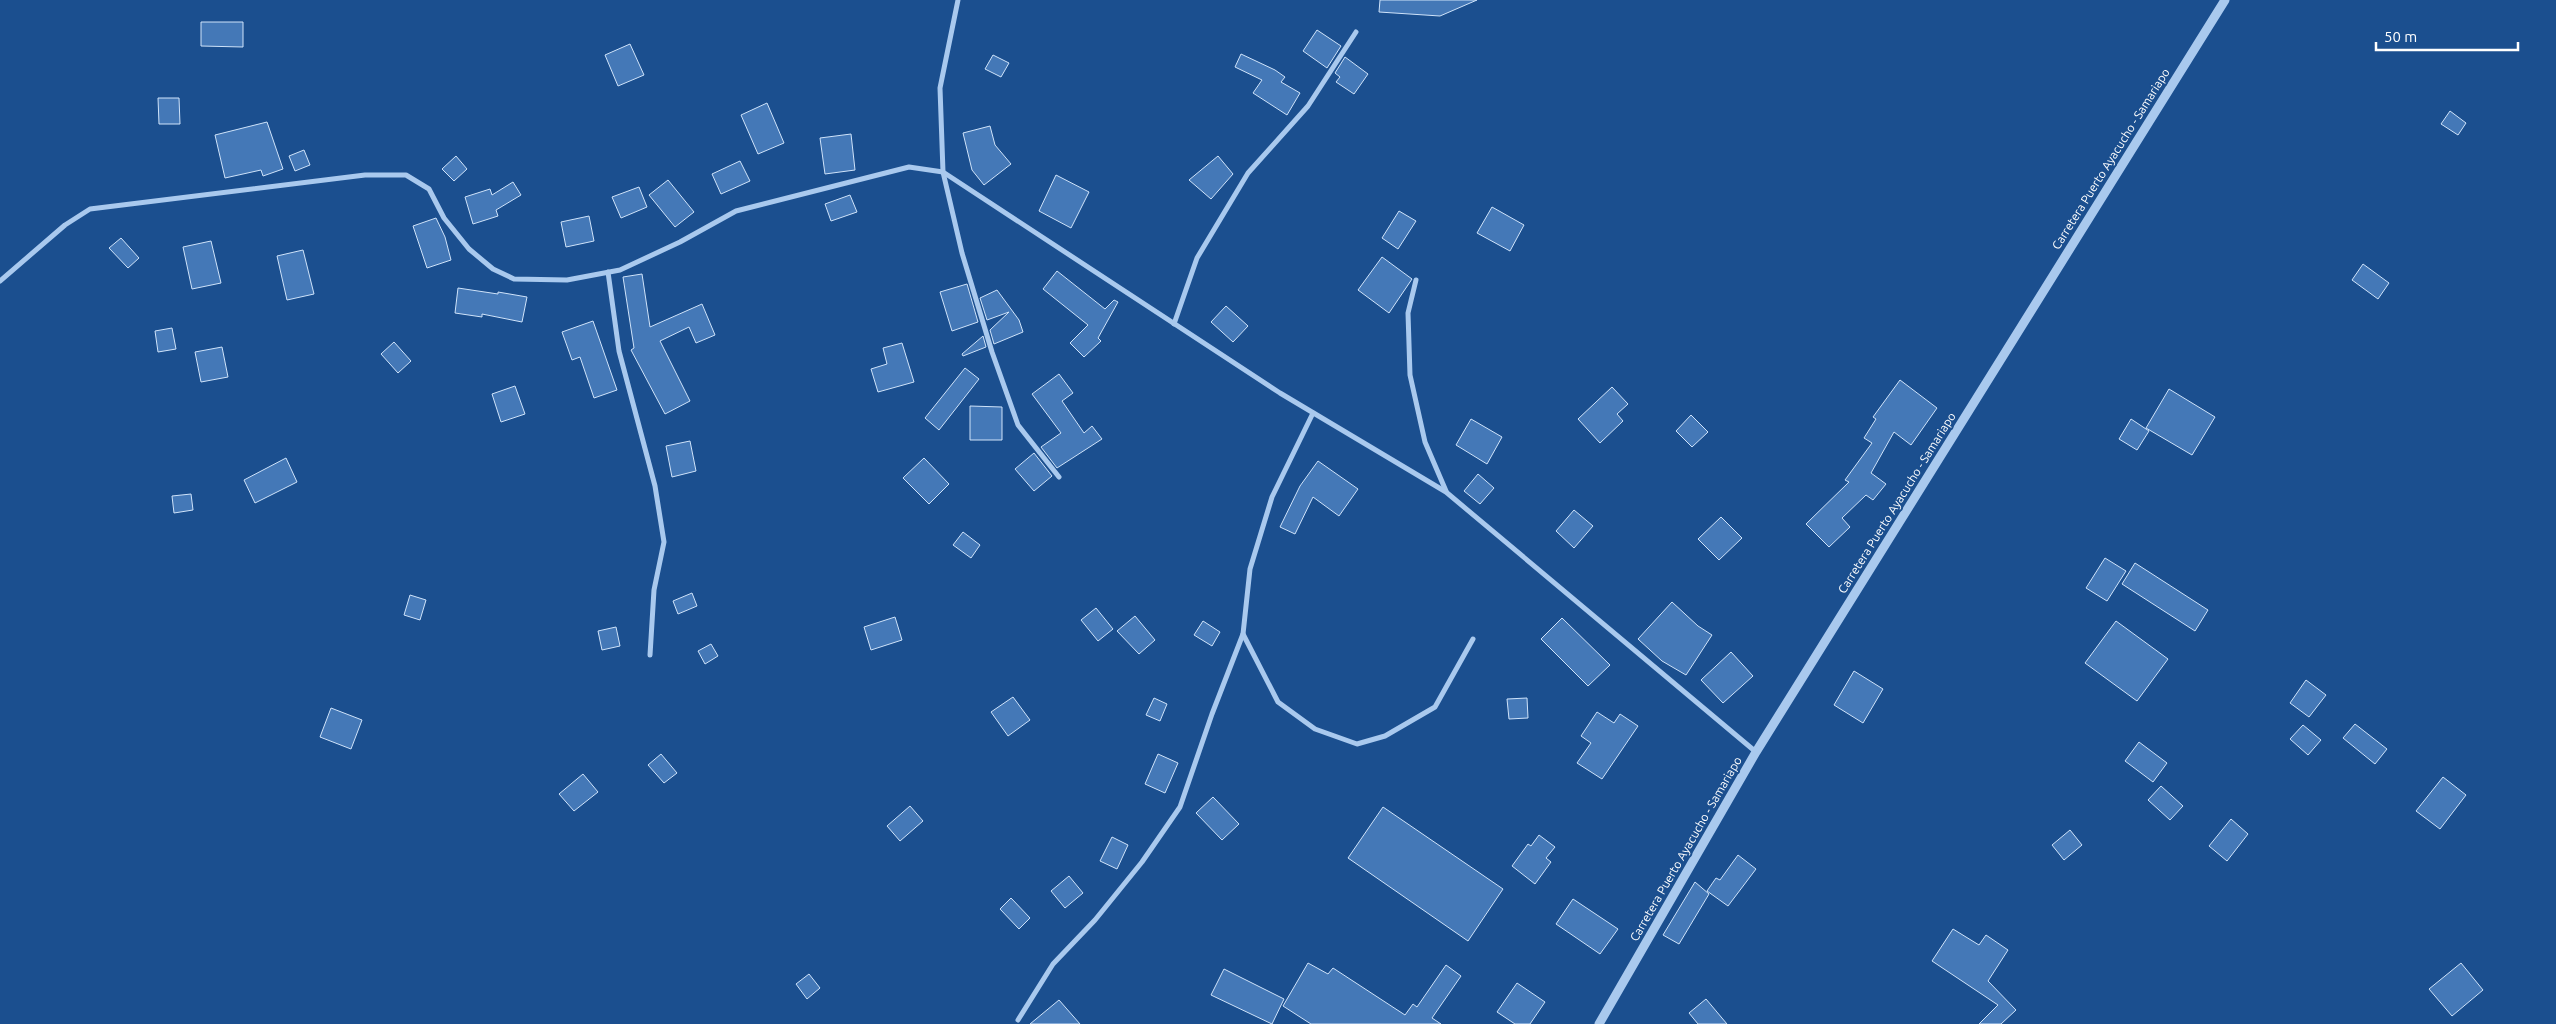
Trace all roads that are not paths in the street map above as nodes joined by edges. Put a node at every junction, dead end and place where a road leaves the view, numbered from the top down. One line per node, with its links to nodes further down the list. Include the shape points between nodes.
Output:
1 (958, 0): 4 (street, via 940,88)
2 (2225, 0): 15 (street, Carretera Puerto Ayacucho - Samariapo)
3 (1356, 32): 8 (street, via 1308,106 1248,173 1198,258)
4 (943, 172): 5 (street, via 909,167 736,211 680,242 620,270); 8 (street); 10 (street, via 962,253 1018,426)
5 (608, 272): 7 (street, via 568,280 514,279 494,269 469,249 444,218 429,189 406,175 365,175 90,209 65,225); 14 (street, via 619,351 655,486 664,542 654,590)
6 (1416, 280): 11 (street, via 1408,313 1410,375 1425,442)
7 (0, 281)
8 (1174, 324): 9 (street)
9 (1313, 413): 11 (street); 12 (street, via 1272,497 1250,569)
10 (1059, 477)
11 (1446, 492): 15 (street)
12 (1243, 634): 13 (street, via 1278,702 1315,729 1358,744 1385,736 1435,707); 16 (street, via 1180,807 1142,862 1095,920 1053,964)
13 (1473, 639)
14 (650, 655)
15 (1756, 752): 17 (street, Carretera Puerto Ayacucho - Samariapo)
16 (1018, 1020)
17 (1599, 1024)

